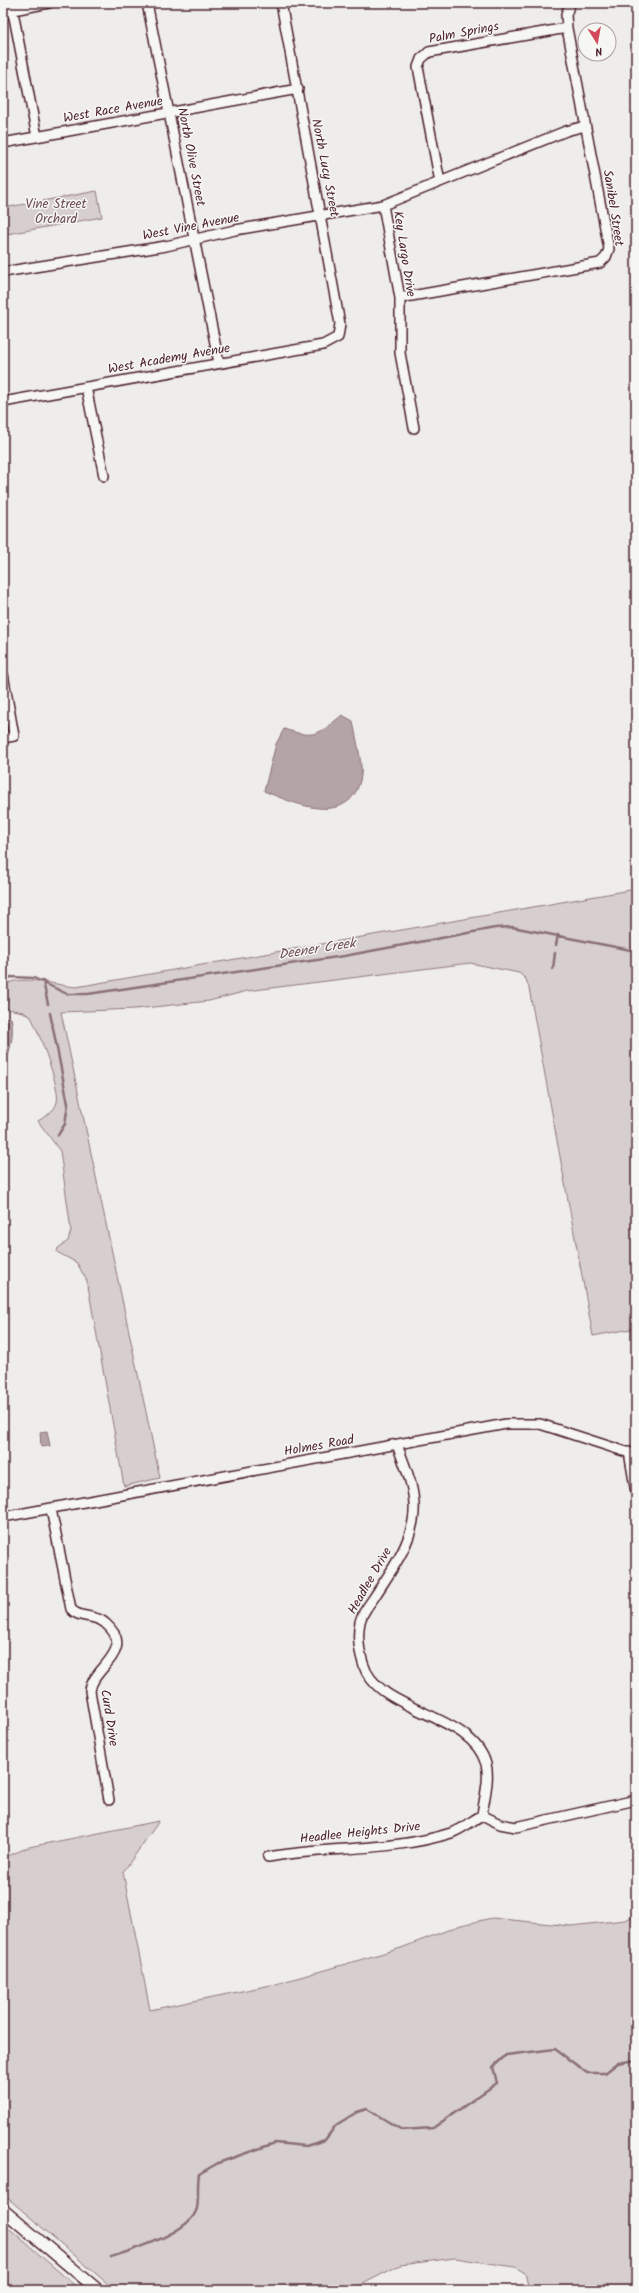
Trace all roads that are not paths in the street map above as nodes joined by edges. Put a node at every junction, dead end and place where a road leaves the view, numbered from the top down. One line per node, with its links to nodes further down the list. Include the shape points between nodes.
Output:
1 (49, 3): 5 (street)
2 (147, 3): 8 (street, North Olive Street)
3 (281, 3): 7 (street, North Lucy Street)
4 (570, 3): 6 (street, Sanibel Street, via 566,15)
5 (6, 8): 10 (street, via 14,17)
6 (567, 28): 9 (street, Sanibel Street); 12 (street, Palm Springs, via 428,52 421,59 418,67)
7 (298, 89): 8 (street, West Race Avenue); 14 (street, North Lucy Street)
8 (169, 113): 10 (street, West Race Avenue); 15 (street, North Olive Street)
9 (585, 126): 12 (street, Key Largo Drive, via 566,131); 17 (street, Sanibel Street, via 609,249 600,263)
10 (37, 137): 11 (street, West Race Avenue)
11 (3, 143)
12 (440, 182): 13 (street, Key Largo Drive)
13 (383, 205): 14 (street, West Vine Avenue); 17 (street, Key Largo Drive)
14 (322, 217): 15 (street, West Vine Avenue); 18 (street, North Lucy Street, via 340,324)
15 (194, 239): 16 (street, West Vine Avenue, via 166,246); 19 (street, North Olive Street)
16 (3, 272)
17 (400, 298): 22 (street, Key Largo Drive, via 400,353)
18 (338, 337): 19 (street, West Academy Avenue, via 323,345)
19 (219, 364): 20 (street, West Academy Avenue)
20 (86, 387): 21 (street, West Academy Avenue); 23 (street)
21 (3, 402)
22 (414, 428)
23 (104, 476)
24 (3, 674): 25 (street, via 14,736)
25 (3, 738)
26 (397, 1445): 27 (street, Holmes Road, via 506,1424 540,1424); 29 (street, Holmes Road); 33 (street, Headlee Drive, via 412,1490 413,1520 407,1542 398,1560 360,1621 358,1634 363,1666 372,1680 388,1694 456,1730 478,1748 487,1770)
27 (633, 1454): 28 (street)
28 (636, 1494)
29 (51, 1509): 30 (street, Holmes Road); 31 (street, Curd Drive, via 71,1609 74,1613 104,1622 115,1639 113,1657 92,1682 90,1691)
30 (3, 1517)
31 (109, 1800)
32 (636, 1800): 33 (street, via 516,1827 500,1824)
33 (482, 1815): 34 (street, Headlee Heights Drive, via 452,1833 390,1845 289,1853)
34 (268, 1858)
35 (3, 2210): 36 (main road)
36 (98, 2290)

